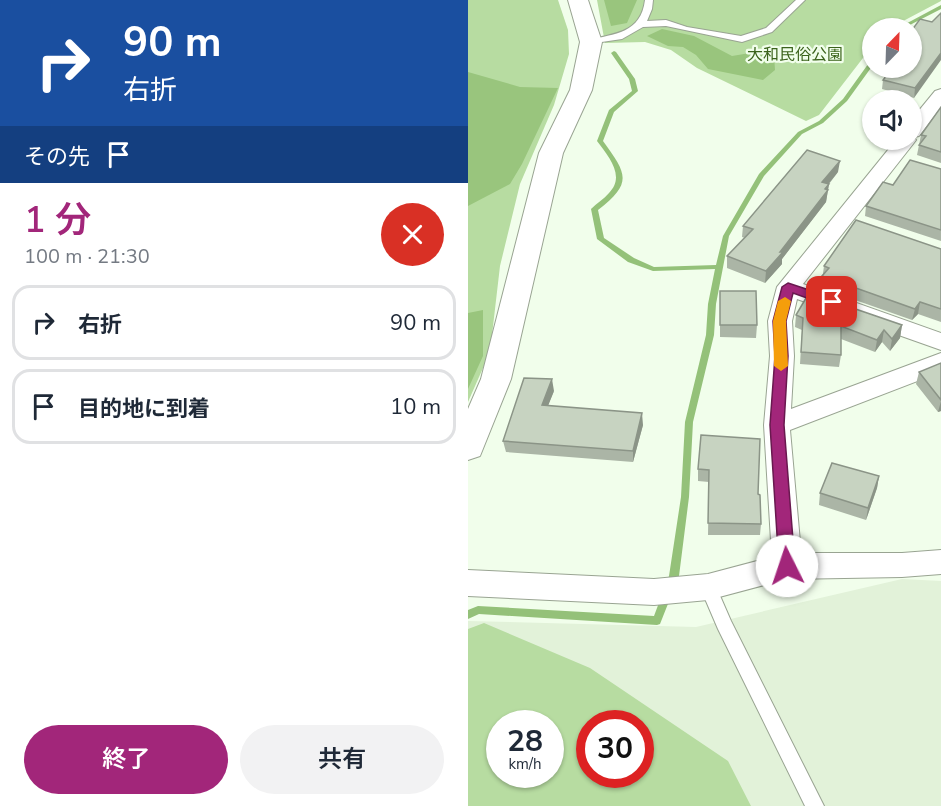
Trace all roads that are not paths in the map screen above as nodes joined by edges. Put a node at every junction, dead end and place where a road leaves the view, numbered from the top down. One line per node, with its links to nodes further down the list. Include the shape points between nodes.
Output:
1 (578, 0): 5 (street)
2 (649, 0): 4 (lane)
3 (801, 0): 4 (lane, via 770,30 742,39 666,23)
4 (641, 24): 5 (lane, via 619,38)
5 (591, 42): 15 (street, via 581,90 551,153 496,379)
6 (941, 95): 7 (street)
7 (922, 119)
8 (904, 153): 9 (street)
9 (842, 218): 10 (street); 11 (street)
10 (864, 226)
11 (788, 287): 12 (street); 14 (street, via 780,321 782,356)
12 (941, 342)
13 (941, 362): 14 (street)
14 (777, 425): 17 (street)
15 (468, 447)
16 (941, 562): 17 (street)
17 (787, 566): 19 (street)
18 (468, 583): 19 (street, via 654,592)
19 (697, 588): 20 (lane, via 724,624)
20 (815, 806)

